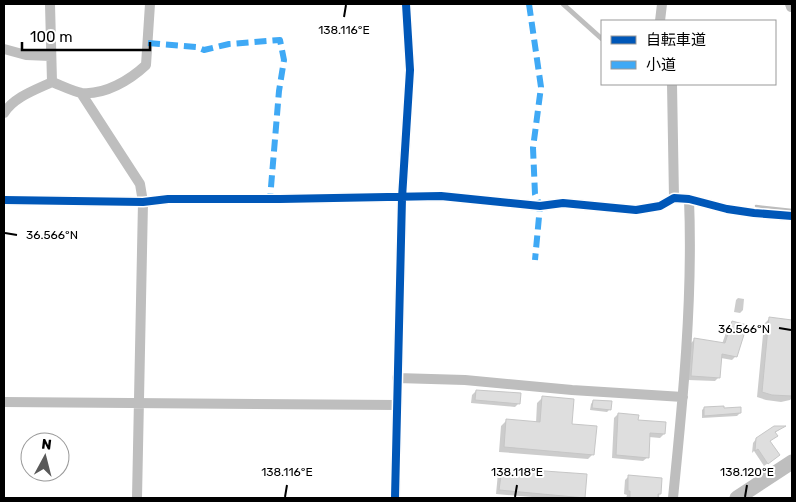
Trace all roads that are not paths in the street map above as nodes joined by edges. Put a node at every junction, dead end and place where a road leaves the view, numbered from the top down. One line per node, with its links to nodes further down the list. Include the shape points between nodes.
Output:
1 (50, 4): 9 (street)
2 (150, 4): 12 (street, via 146,65 107,90)
3 (406, 4): 14 (street, via 410,70)
4 (563, 4): 7 (lane)
5 (662, 4): 6 (street)
6 (660, 20)
7 (601, 37)
8 (4, 49): 9 (street, via 26,55)
9 (50, 56): 10 (street)
10 (52, 82): 12 (street); 13 (street, via 16,100)
11 (672, 85): 15 (street)
12 (82, 93): 18 (street, via 140,184)
13 (4, 113)
14 (402, 198): 15 (street, via 441,196 540,206 562,203 636,210 660,206); 18 (street, via 168,199); 20 (street)
15 (674, 198): 16 (street)
16 (689, 199): 19 (street, via 727,209); 21 (street, via 691,252)
17 (4, 200): 18 (street)
18 (143, 202): 23 (street)
19 (792, 216)
20 (397, 378): 21 (street, via 465,380); 24 (street)
21 (683, 397): 28 (street)
22 (4, 402): 23 (street)
23 (139, 404): 24 (street); 26 (street)
24 (397, 405): 27 (street)
25 (792, 462): 29 (main road)
26 (137, 498)
27 (395, 498)
28 (672, 498)
29 (738, 498)

